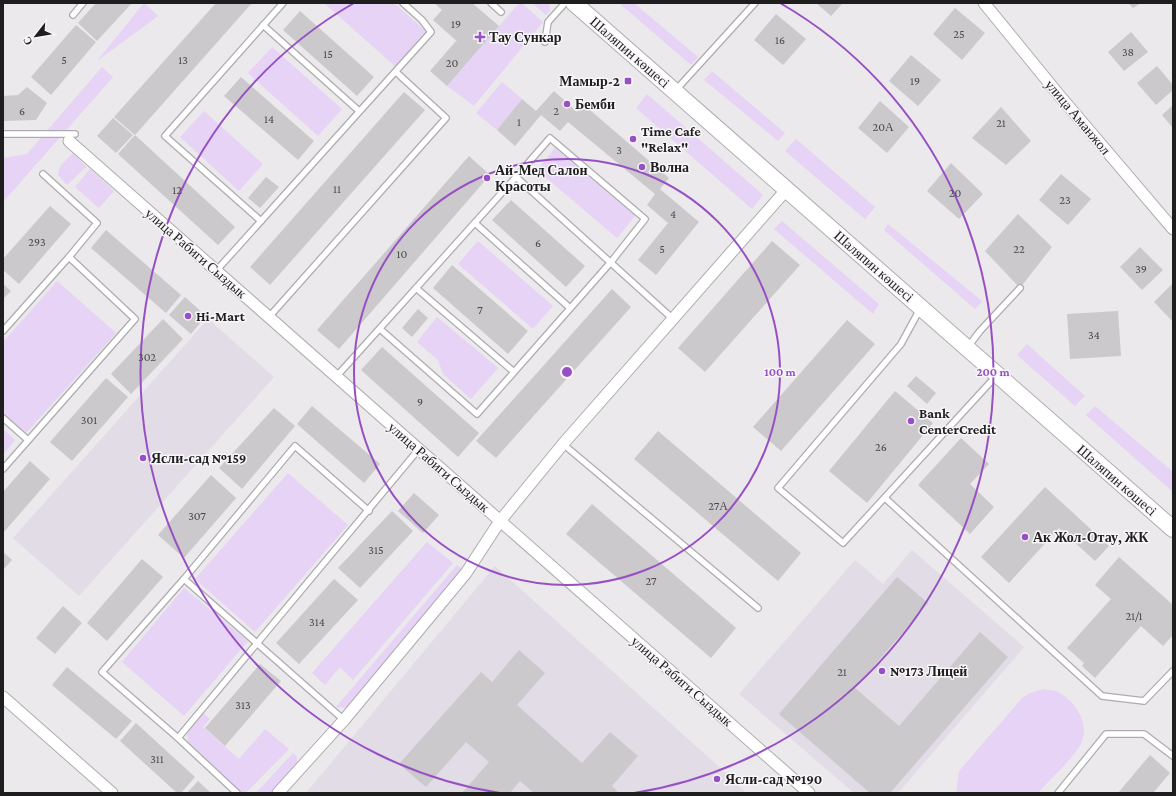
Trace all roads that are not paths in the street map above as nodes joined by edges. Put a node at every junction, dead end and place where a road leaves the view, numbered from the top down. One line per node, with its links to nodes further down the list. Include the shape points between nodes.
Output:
1 (83, 3): 10 (lane)
2 (282, 3): 11 (lane)
3 (403, 3): 13 (lane, via 431,32)
4 (491, 3): 9 (lane)
5 (565, 3): 12 (lane, via 548,22)
6 (574, 3): 14 (main road, Шаляпин көшесі)
7 (756, 3): 14 (lane)
8 (984, 3): 23 (street, улица Аманжол)
9 (502, 12)
10 (73, 15)
11 (263, 25): 15 (lane); 21 (lane, via 165,136)
12 (545, 42)
13 (396, 72): 15 (lane); 31 (lane, via 446,118)
14 (675, 92): 20 (main road, Шаляпин көшесі)
15 (359, 112): 21 (lane)
16 (3, 134): 17 (lane)
17 (72, 138): 26 (street, улица Рабиги Сыздык)
18 (43, 174): 24 (lane, via 97,224)
19 (516, 177): 22 (lane); 25 (lane); 25 (lane, via 550,138 645,219)
20 (787, 190): 30 (main road, Шаляпин көшесі); 32 (street)
21 (261, 221): 26 (lane)
22 (475, 223): 27 (lane); 29 (lane)
23 (1173, 230)
24 (69, 257): 34 (lane); 40 (lane, via 136,319)
25 (611, 262): 29 (lane); 32 (lane)
26 (216, 271): 31 (street, улица Рабиги Сыздык)
27 (416, 288): 33 (lane); 36 (lane)
28 (1020, 288): 35 (lane)
29 (570, 308): 36 (lane)
30 (921, 308): 35 (main road, Шаляпин көшесі); 44 (lane, via 901,344 778,488 843,544)
31 (269, 317): 38 (street, улица Рабиги Сыздык)
32 (673, 319): 41 (street)
33 (380, 329): 36 (lane, via 477,414); 38 (lane)
34 (3, 331)
35 (967, 348): 37 (main road, Шаляпин көшесі)
36 (514, 372)
37 (997, 375): 44 (lane); 47 (main road, Шаляпин көшесі)
38 (336, 377): 42 (street, улица Рабиги Сыздык)
39 (3, 418): 40 (lane)
40 (28, 440): 43 (lane)
41 (563, 444): 46 (street); 49 (lane)
42 (419, 449): 45 (lane); 46 (street, улица Рабиги Сыздык)
43 (3, 469)
44 (885, 498): 51 (lane, via 1102,696 1144,701)
45 (369, 511): 48 (lane, via 295,446); 50 (lane)
46 (500, 521): 53 (street, via 466,573); 59 (street, улица Рабиги Сыздык)
47 (1173, 530)
48 (184, 579): 50 (lane); 54 (lane, via 102,672)
49 (758, 608)
50 (257, 641): 53 (lane); 54 (lane)
51 (1173, 671)
52 (3, 697): 56 (street)
53 (344, 720): 58 (street)
54 (178, 738): 57 (lane)
55 (1173, 756): 60 (lane, via 1144,734 1106,734)
56 (112, 793)
57 (237, 793)
58 (278, 793)
59 (809, 793)
60 (1058, 793)

